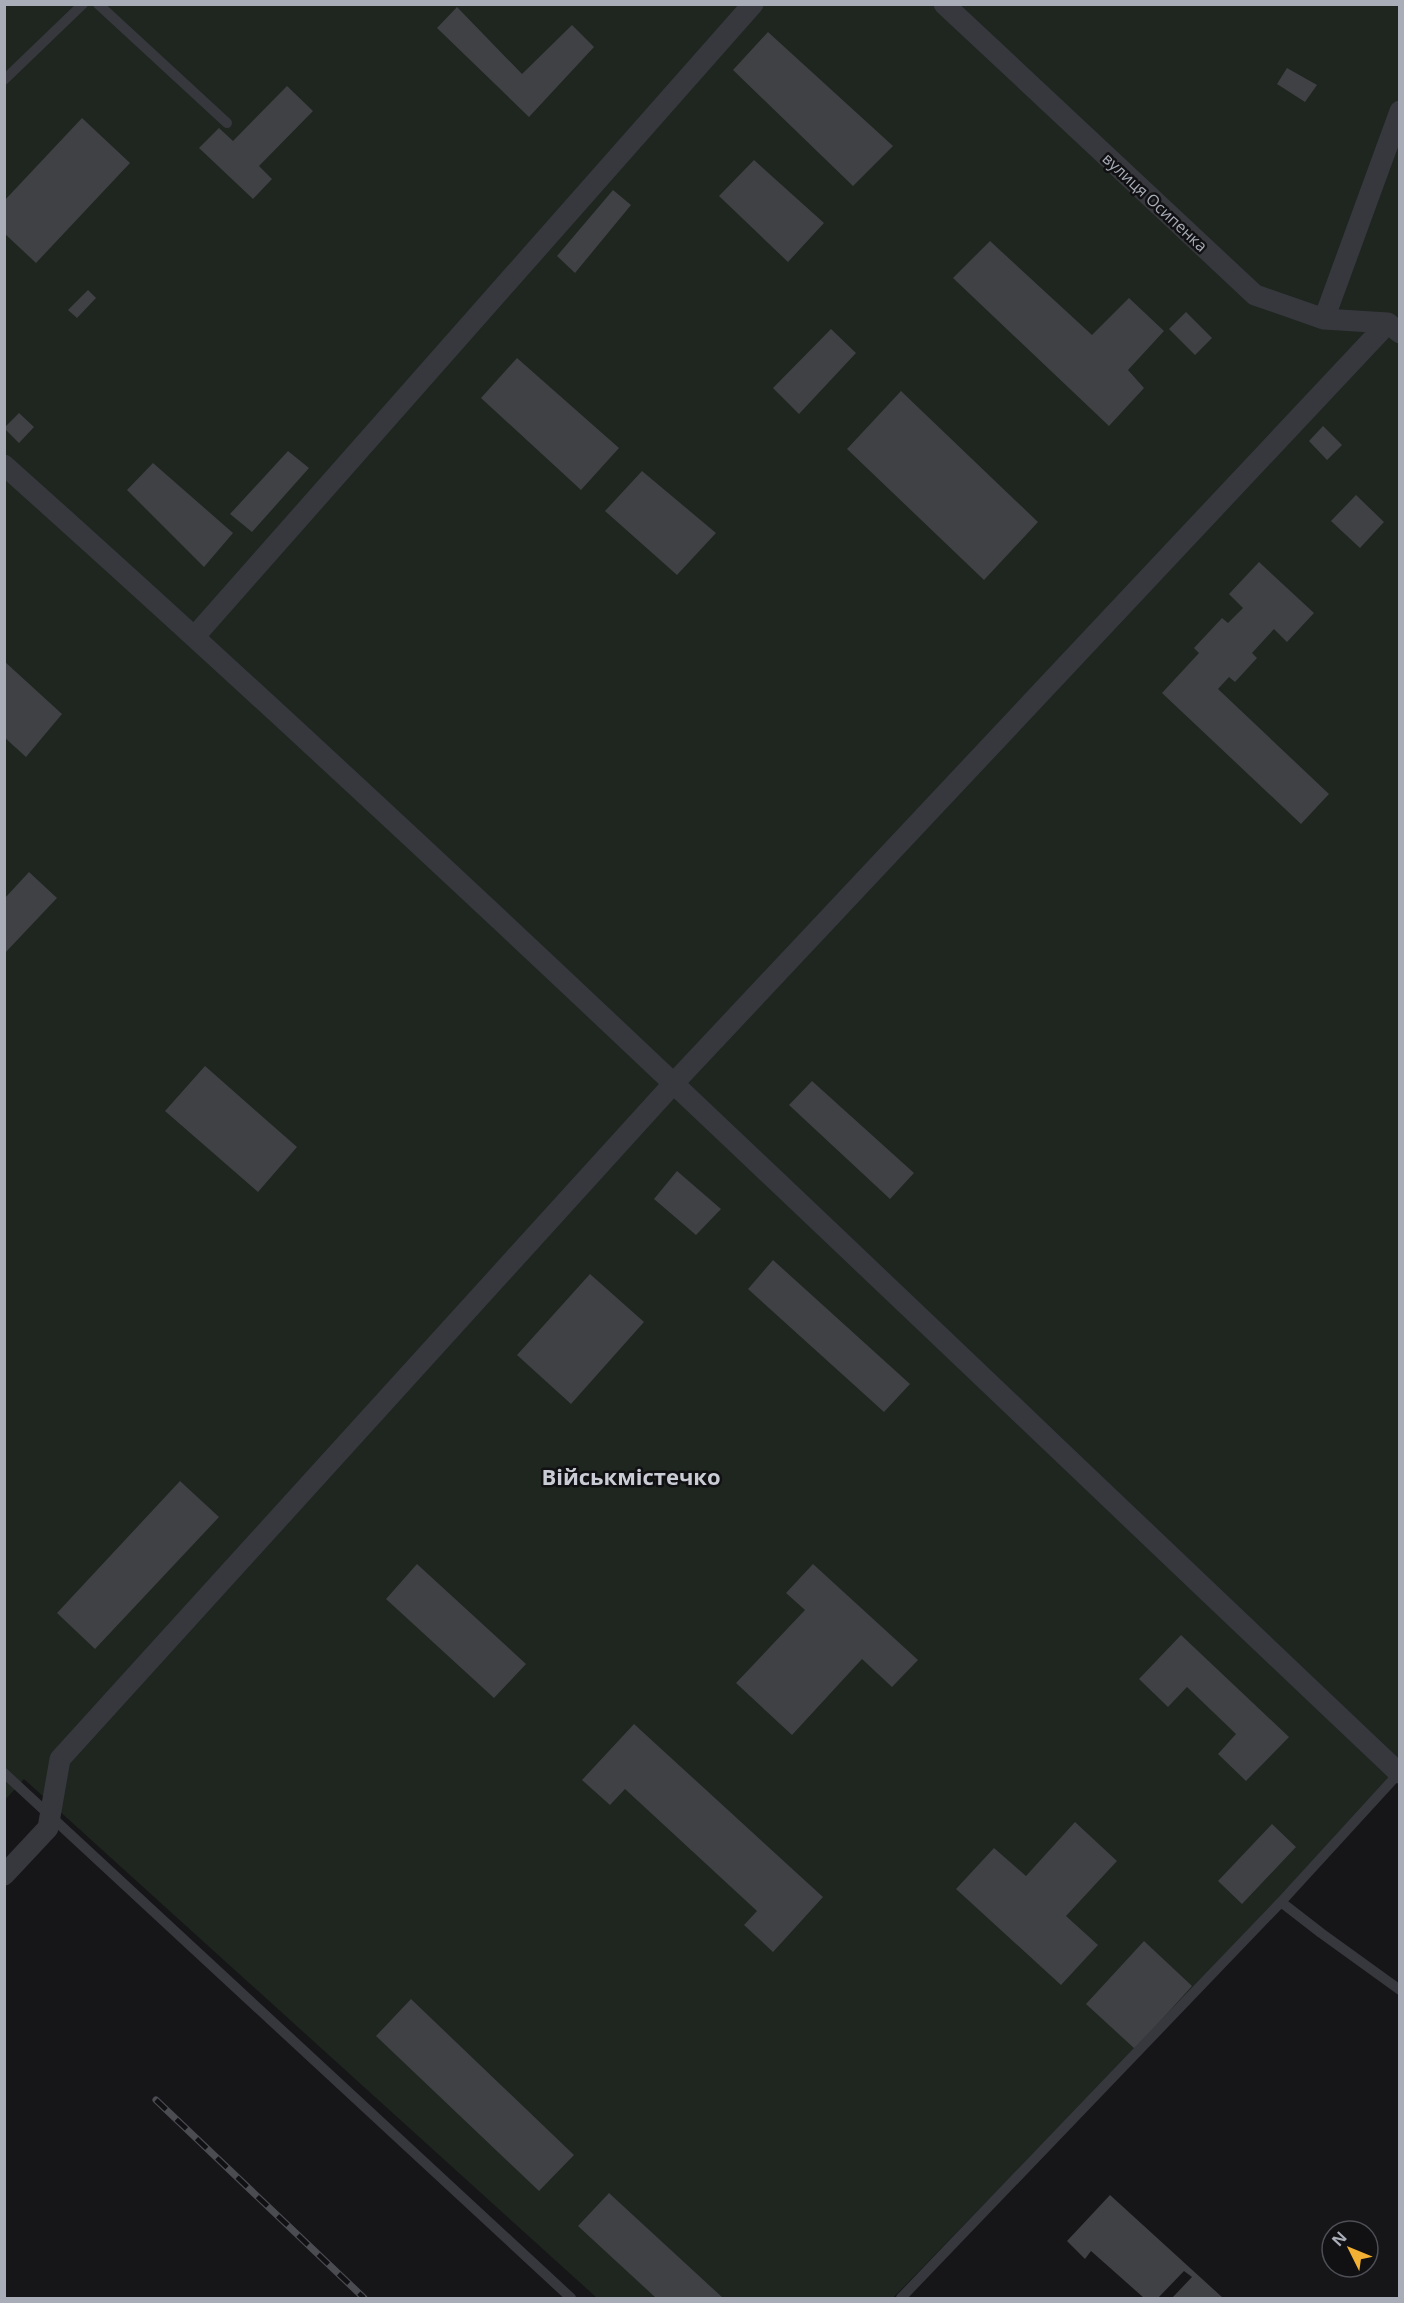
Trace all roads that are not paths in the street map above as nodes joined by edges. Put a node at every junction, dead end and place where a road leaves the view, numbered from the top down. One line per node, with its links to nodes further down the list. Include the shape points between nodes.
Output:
1 (83, 4): 5 (lane)
2 (98, 4): 7 (lane)
3 (753, 4): 11 (street)
4 (944, 4): 8 (street, вулиця Осипенка, via 1255,295)
5 (4, 80)
6 (1400, 111): 8 (street)
7 (226, 123)
8 (1324, 319): 9 (street, вулиця Осипенка)
9 (1394, 328): 12 (street)
10 (4, 465): 11 (street)
11 (195, 636): 12 (street)
12 (673, 1084): 14 (street); 15 (street, via 60,1759)
13 (4, 1773): 15 (lane)
14 (1399, 1773): 17 (lane)
15 (49, 1814): 16 (street, via 48,1828); 19 (lane)
16 (4, 1875)
17 (1281, 1902): 18 (lane); 20 (lane)
18 (1400, 1990)
19 (571, 2298)
20 (901, 2298)

